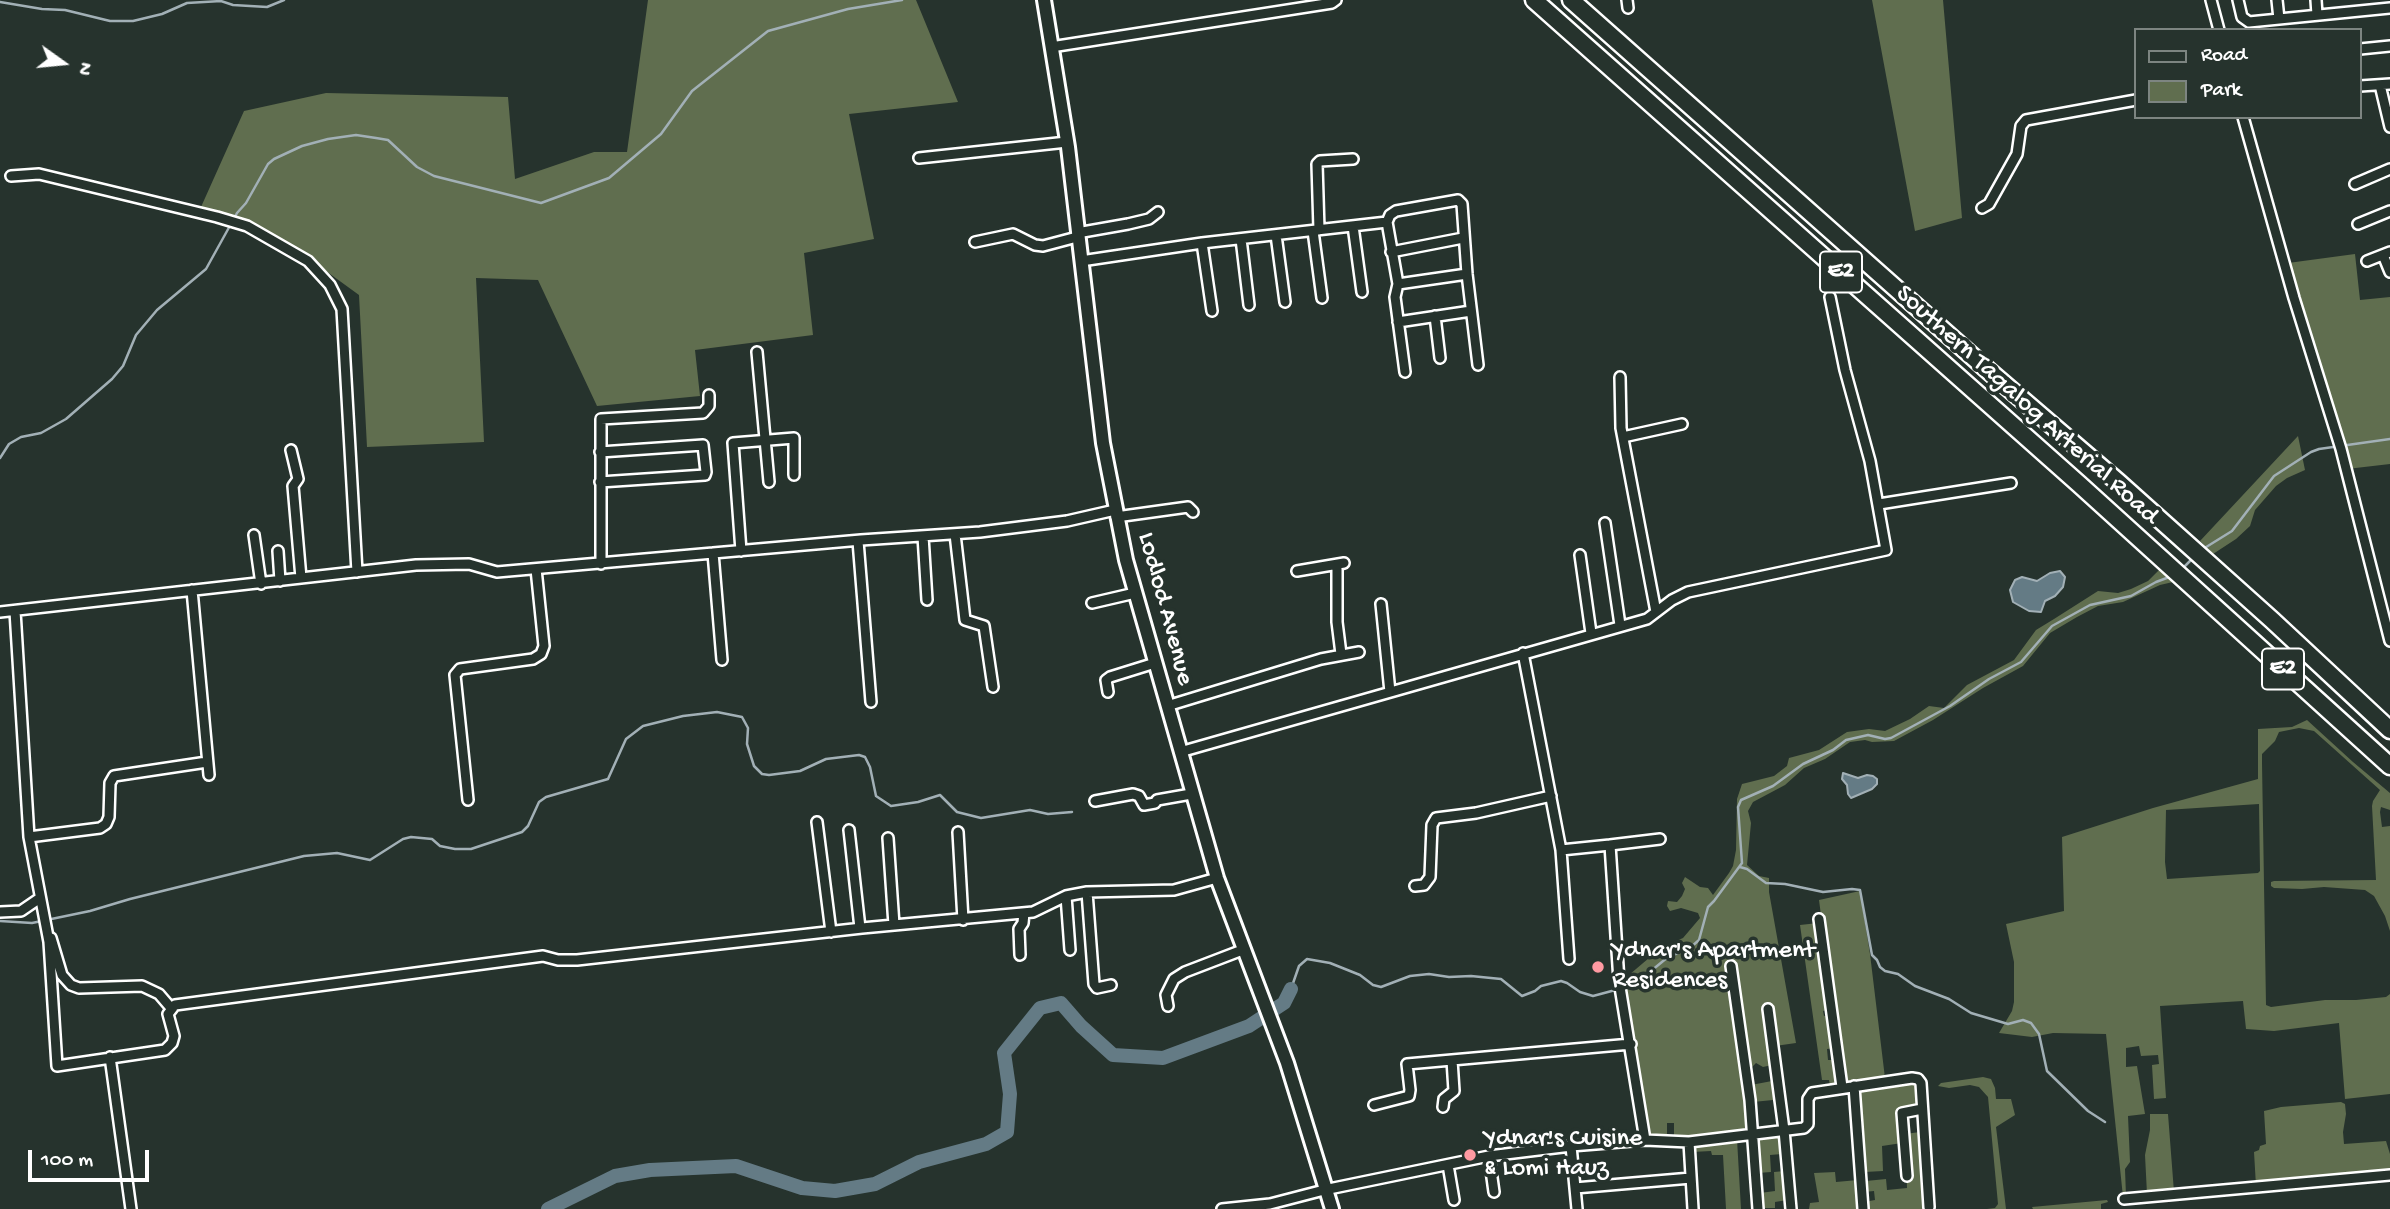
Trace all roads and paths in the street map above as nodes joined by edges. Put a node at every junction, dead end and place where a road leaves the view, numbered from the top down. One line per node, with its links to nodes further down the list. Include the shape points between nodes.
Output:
1 (1044, 0): 14 (main road, Lodlod Avenue)
2 (1336, 0): 14 (street)
3 (1534, 0): 114 (highway, Southern Tagalog Arterial Road / E2)
4 (1572, 0): 111 (highway, Southern Tagalog Arterial Road / E2, via 2226,578)
5 (2211, 0): 12 (street)
6 (2238, 0): 11 (street, via 2244,21)
7 (2277, 0): 11 (street)
8 (2316, 0): 10 (street)
9 (2390, 8): 10 (street)
10 (2317, 15): 11 (street)
11 (2279, 19)
12 (2218, 28)
13 (2390, 46): 15 (street)
14 (1051, 47): 21 (main road, Lodlod Avenue)
15 (2362, 49)
16 (2385, 84): 17 (street); 20 (street)
17 (2362, 86)
18 (2134, 100): 27 (street, via 2026,120 2017,154 1989,204)
19 (2244, 119): 100 (street, via 2339,445)
20 (2390, 127)
21 (1067, 142): 22 (street); 34 (main road, Lodlod Avenue)
22 (919, 158)
23 (1353, 159): 33 (street, via 1317,164)
24 (2390, 169): 26 (street)
25 (11, 176): 86 (street, via 39,174 247,226 308,261 330,285 342,309)
26 (2356, 184)
27 (1982, 208)
28 (2390, 211): 31 (street)
29 (1158, 212): 34 (street, via 1149,219)
30 (1387, 222): 32 (street); 36 (street, via 1396,211 1458,200); 40 (street)
31 (2358, 224)
32 (1353, 226): 33 (street); 47 (street)
33 (1316, 231): 35 (street); 49 (street)
34 (1077, 235): 38 (street, via 1042,246 1013,234); 43 (main road, Lodlod Avenue)
35 (1276, 235): 37 (street); 50 (street)
36 (1463, 238): 40 (street); 45 (street)
37 (1241, 239): 39 (street); 51 (street)
38 (975, 242)
39 (1205, 245): 43 (street); 53 (street)
40 (1391, 252): 46 (street)
41 (2387, 254): 42 (street); 44 (street)
42 (2367, 261)
43 (1081, 263): 73 (main road, Lodlod Avenue)
44 (2390, 272)
45 (1467, 274): 46 (street); 52 (street)
46 (1398, 284): 55 (street)
47 (1363, 292)
48 (1830, 297): 71 (street)
49 (1322, 298)
50 (1284, 302)
51 (1249, 305)
52 (1471, 310): 54 (street); 58 (street)
53 (1212, 312)
54 (1436, 316): 55 (street); 57 (street)
55 (1398, 322): 59 (street)
56 (757, 352): 64 (street)
57 (1440, 358)
58 (1478, 365)
59 (1405, 372)
60 (1620, 377): 63 (street)
61 (709, 395): 66 (street, via 709,406 703,412 603,418)
62 (1682, 424): 63 (street)
63 (1623, 437): 97 (street)
64 (766, 440): 67 (street, via 794,438); 69 (street); 80 (street, via 732,445)
65 (291, 450): 87 (street, via 298,479 293,486)
66 (600, 452): 68 (street); 68 (street, via 703,445 706,472)
67 (794, 475)
68 (600, 482): 83 (street)
69 (769, 482)
70 (2011, 482): 71 (street)
71 (1879, 504): 97 (street, via 1886,550 1688,592)
72 (1193, 512): 73 (street, via 1188,507)
73 (1116, 513): 75 (street); 91 (main road, Lodlod Avenue)
74 (1605, 523): 98 (street)
75 (956, 534): 77 (street); 106 (street, via 965,620 984,626)
76 (254, 535): 89 (street)
77 (923, 536): 78 (street); 92 (street)
78 (858, 541): 80 (street); 109 (street)
79 (278, 551): 88 (street)
80 (741, 551): 81 (street)
81 (713, 553): 83 (street); 104 (street)
82 (1580, 555): 99 (street)
83 (601, 564): 84 (street)
84 (536, 569): 86 (street, via 497,572 469,564); 118 (street, via 541,654 460,669 455,675)
85 (1297, 571): 103 (street, via 1341,564 1337,622)
86 (357, 572): 87 (street)
87 (301, 578): 88 (street)
88 (280, 581): 89 (street)
89 (261, 584): 90 (street)
90 (192, 590): 95 (street); 113 (street)
91 (1135, 593): 93 (street); 105 (main road, Lodlod Avenue)
92 (927, 600)
93 (1092, 603)
94 (1381, 604): 108 (street)
95 (15, 611): 96 (street); 123 (street)
96 (0, 612)
97 (1656, 612): 98 (street, via 1647,619)
98 (1620, 625): 99 (street)
99 (1591, 633): 102 (street)
100 (2390, 641)
101 (1359, 652): 103 (street)
102 (1523, 653): 108 (street); 117 (street)
103 (1341, 654): 110 (street)
104 (722, 660)
105 (1154, 663): 107 (street, via 1107,679); 110 (main road, Lodlod Avenue)
106 (993, 687)
107 (1108, 692)
108 (1390, 692): 112 (street)
109 (871, 702)
110 (1167, 706): 112 (main road, Lodlod Avenue)
111 (2390, 730)
112 (1180, 752): 116 (main road, Lodlod Avenue)
113 (207, 762): 115 (street); 123 (street, via 114,776 106,824)
114 (2390, 766)
115 (209, 775)
116 (1192, 794): 119 (street, via 1144,805 1133,794); 128 (main road, Lodlod Avenue)
117 (1551, 796): 127 (street); 129 (street, via 1436,818 1430,877 1424,885)
118 (468, 800)
119 (1095, 801)
120 (817, 822): 140 (street)
121 (849, 830): 139 (street)
122 (958, 832): 137 (street)
123 (29, 837): 132 (street)
124 (888, 838): 138 (street)
125 (1660, 839): 126 (street)
126 (1610, 845): 127 (street); 150 (street, via 1619,981)
127 (1561, 850): 144 (street)
128 (1217, 878): 130 (street, via 1174,890); 141 (main road, Lodlod Avenue)
129 (1415, 886)
130 (1087, 892): 131 (street); 146 (street, via 1094,984 1097,988)
131 (1066, 896): 135 (street); 142 (street)
132 (40, 898): 133 (street, via 21,911); 134 (street)
133 (0, 912)
134 (43, 913): 148 (street, via 66,982 79,988 142,986 159,994); 151 (street, via 57,1066)
135 (1024, 913): 137 (street); 143 (street)
136 (1819, 919): 154 (street)
137 (963, 920): 138 (street)
138 (894, 925): 139 (street)
139 (860, 928): 140 (street)
140 (831, 932): 148 (street, via 578,960 543,956)
141 (1245, 949): 147 (street, via 1174,979 1166,995); 169 (main road, Lodlod Avenue, via 1293,1082)
142 (1070, 950)
143 (1020, 955)
144 (1569, 958)
145 (1731, 967): 159 (street)
146 (1111, 985)
147 (1168, 1006)
148 (171, 1008): 151 (street, via 168,1014 174,1035 164,1050)
149 (1768, 1009): 158 (street)
150 (1631, 1044): 152 (street); 160 (street)
151 (110, 1057): 174 (street)
152 (1451, 1060): 155 (street, via 1407,1064 1409,1096); 156 (street, via 1454,1091 1444,1099)
153 (1854, 1086): 154 (street); 157 (street, via 1917,1079); 181 (street)
154 (1842, 1087): 158 (street, via 1812,1093 1807,1126)
155 (1374, 1105)
156 (1443, 1107)
157 (1922, 1109): 166 (street, via 1902,1113); 173 (street)
158 (1784, 1130): 159 (street); 180 (street)
159 (1753, 1135): 161 (street); 179 (street)
160 (1645, 1140): 161 (street); 162 (street)
161 (1689, 1142): 167 (street)
162 (1571, 1146): 163 (street); 168 (street)
163 (1489, 1156): 164 (street); 170 (street)
164 (1448, 1165): 169 (street); 172 (street)
165 (2390, 1175): 171 (street)
166 (1907, 1176)
167 (1691, 1178): 168 (street); 178 (street)
168 (1576, 1188): 177 (street)
169 (1324, 1190): 175 (street, via 1259,1206); 176 (main road, Lodlod Avenue)
170 (1494, 1192)
171 (2124, 1199)
172 (1454, 1200)
173 (1929, 1207)
174 (131, 1209)
175 (1222, 1209)
176 (1332, 1209)
177 (1577, 1209)
178 (1693, 1209)
179 (1758, 1209)
180 (1791, 1209)
181 (1863, 1209)

